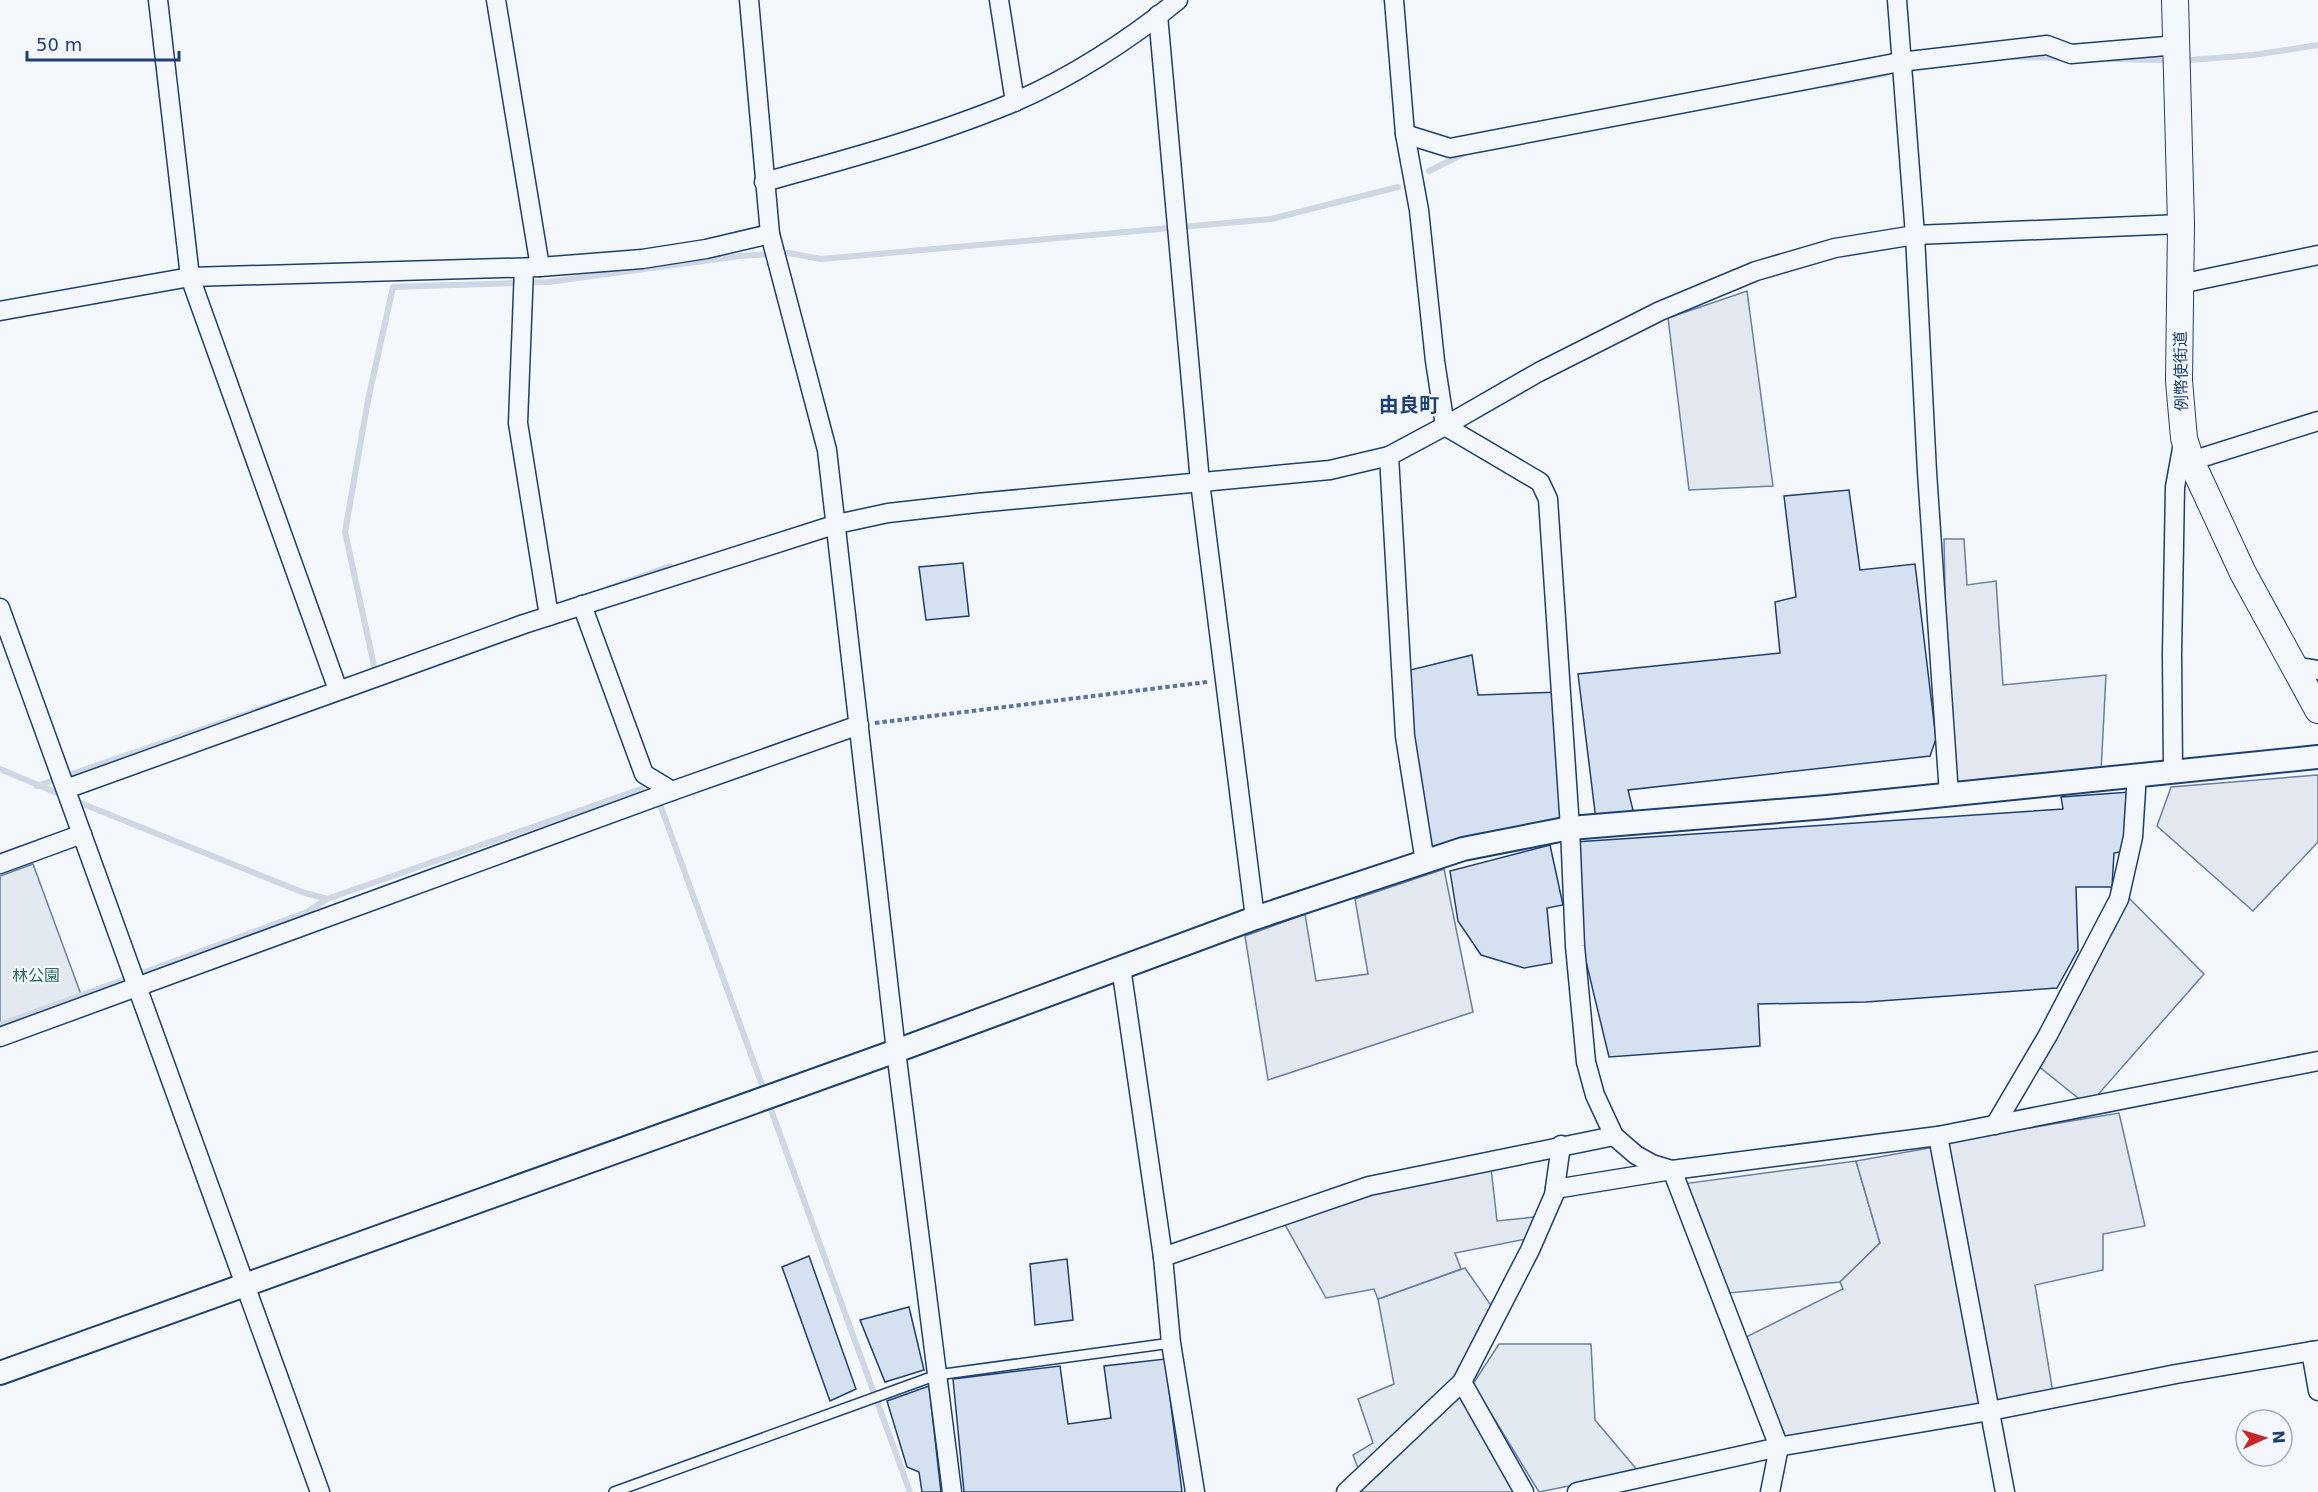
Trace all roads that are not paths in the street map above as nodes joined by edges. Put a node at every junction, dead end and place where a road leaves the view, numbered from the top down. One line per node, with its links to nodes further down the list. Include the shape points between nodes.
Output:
1 (158, 0): 20 (street)
2 (496, 0): 19 (street)
3 (749, 0): 14 (street)
4 (999, 0): 12 (street)
5 (1179, 0): 9 (street)
6 (1394, 0): 13 (street)
7 (1897, 0): 11 (street)
8 (2175, 0): 10 (main road, 例幣使街道)
9 (1158, 15): 12 (street, via 1117,44); 27 (street)
10 (2178, 45): 11 (street, via 2071,54 2047,45); 15 (main road, 例幣使街道)
11 (1900, 62): 13 (street, via 1450,148); 17 (street)
12 (1015, 102): 14 (street, via 895,146)
13 (1405, 134): 24 (street, via 1419,210)
14 (764, 182): 16 (street)
15 (2181, 224): 17 (street); 21 (main road, 例幣使街道)
16 (771, 234): 19 (street, via 642,259); 28 (street, via 827,450)
17 (1915, 235): 24 (street, via 1835,248 1756,271 1660,311 1539,372); 42 (street)
18 (2318, 255): 21 (street)
19 (532, 267): 20 (street); 31 (street, via 518,423)
20 (190, 277): 22 (street); 34 (street)
21 (2180, 284): 25 (main road, 例幣使街道, via 2179,381)
22 (0, 311)
23 (2318, 421): 25 (street)
24 (1445, 426): 26 (street); 43 (street, via 1540,482 1548,499)
25 (2188, 449): 32 (main road, 例幣使街道, via 2242,573); 38 (street, via 2175,487)
26 (1389, 456): 27 (street, via 1330,470); 45 (street, via 1406,736)
27 (1200, 482): 28 (street, via 888,513); 47 (street)
28 (837, 524): 29 (street); 36 (street)
29 (582, 605): 31 (street); 41 (street, via 644,774)
30 (0, 608): 40 (street)
31 (549, 616): 34 (street)
32 (2293, 666): 33 (street); 35 (main road, 例幣使街道)
33 (2318, 670)
34 (338, 690): 40 (street)
35 (2318, 710)
36 (859, 725): 41 (street); 51 (street)
37 (2318, 757): 38 (street)
38 (2173, 771): 39 (street)
39 (2137, 774): 42 (street); 53 (street, via 2133,837 2119,899 2048,1035)
40 (66, 789): 44 (street)
41 (672, 791): 49 (street)
42 (1949, 795): 43 (street)
43 (1570, 828): 45 (street, via 1463,849); 54 (street, via 1586,1062 1595,1095)
44 (82, 834): 46 (street); 49 (street)
45 (1425, 862): 47 (street)
46 (0, 864)
47 (1255, 918): 48 (street)
48 (1121, 967): 51 (street); 59 (street)
49 (137, 986): 50 (street); 60 (street)
50 (0, 1037)
51 (896, 1051): 60 (street); 64 (street)
52 (2318, 1061): 53 (street)
53 (1995, 1125): 55 (street)
54 (1614, 1136): 56 (street); 57 (street, via 1636,1155)
55 (1938, 1136): 57 (street); 67 (street)
56 (1561, 1145): 58 (street); 59 (street, via 1369,1186)
57 (1672, 1170): 58 (street); 68 (street)
58 (1555, 1189): 65 (street, via 1530,1250)
59 (1163, 1257): 61 (street)
60 (246, 1286): 63 (street); 69 (street)
61 (1171, 1343): 64 (lane); 72 (street)
62 (2315, 1350): 66 (street); 67 (street)
63 (0, 1373)
64 (937, 1375): 70 (lane); 71 (street)
65 (1462, 1382): 73 (street); 74 (street)
66 (2318, 1391)
67 (1990, 1412): 68 (street); 77 (street)
68 (1779, 1447): 75 (street); 76 (street)
69 (320, 1492)
70 (614, 1492)
71 (952, 1492)
72 (1196, 1492)
73 (1346, 1492)
74 (1524, 1492)
75 (1577, 1492)
76 (1770, 1492)
77 (2005, 1492)

